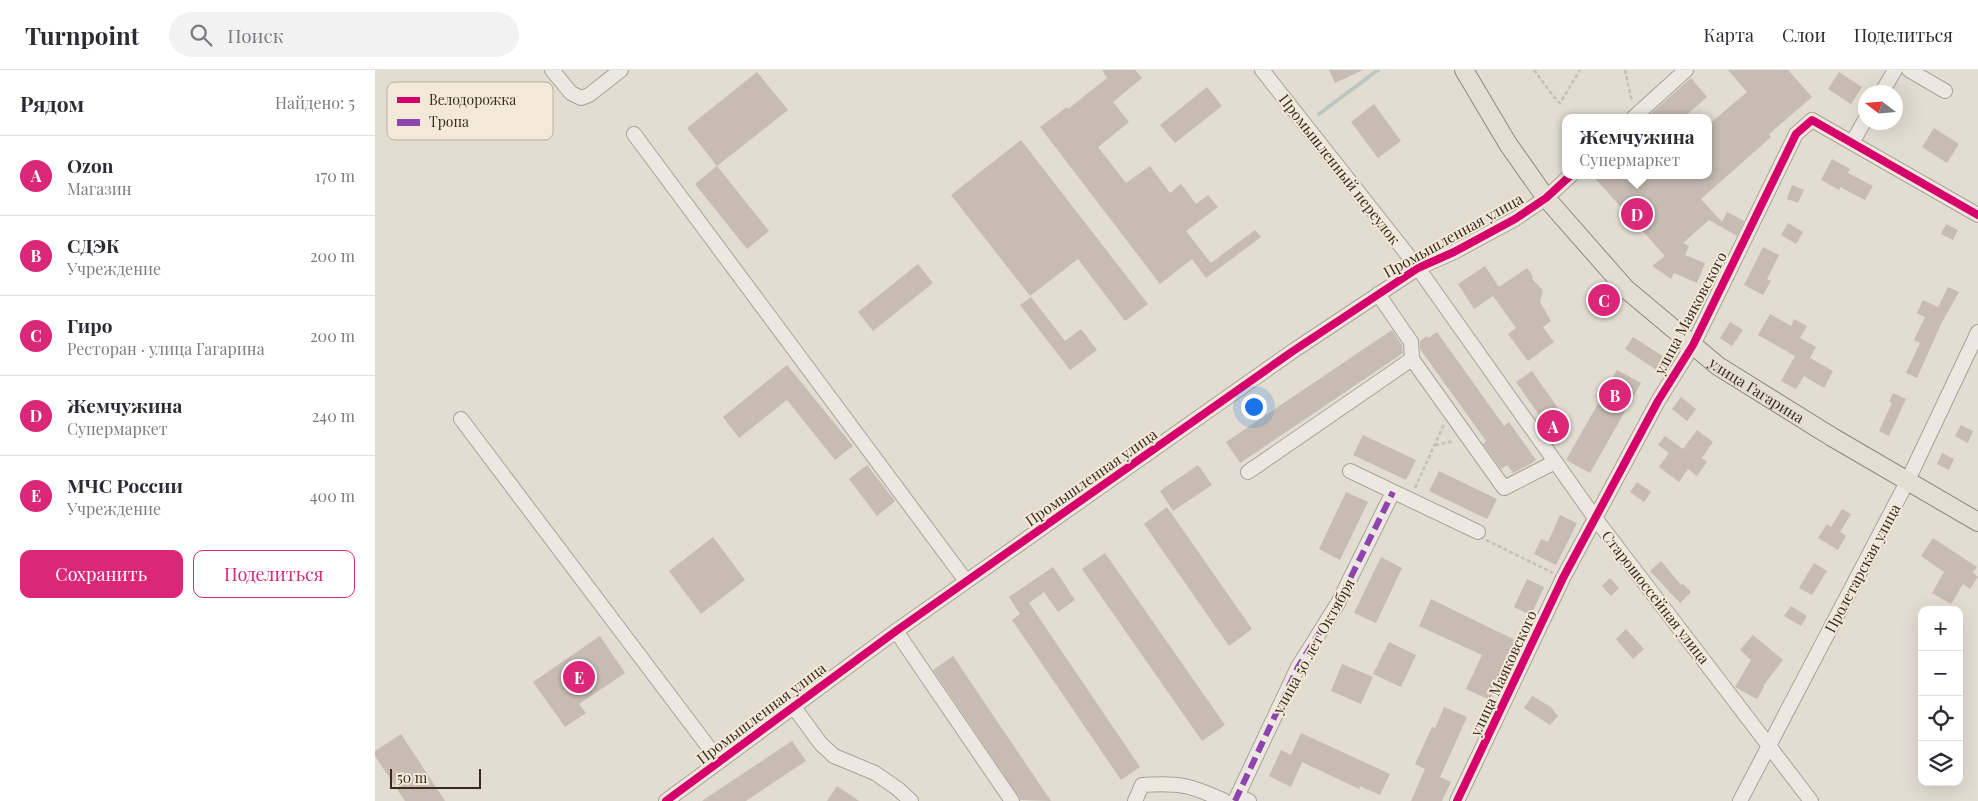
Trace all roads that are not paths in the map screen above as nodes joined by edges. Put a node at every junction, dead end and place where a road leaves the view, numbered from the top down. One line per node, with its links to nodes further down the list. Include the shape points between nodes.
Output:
1 (552, 70): 2 (street, via 571,93 581,98)
2 (621, 70)
3 (1262, 70): 17 (street, Промышленный переулок)
4 (1464, 70): 15 (main road, улица Гагарина, via 1508,144)
5 (1686, 70): 10 (street)
6 (1895, 70): 8 (street)
7 (1909, 70): 9 (street)
8 (1886, 85)
9 (1945, 91)
10 (1637, 114)
11 (1859, 130): 13 (street)
12 (634, 134): 31 (street)
13 (1851, 143): 16 (street, улица Маяковского); 20 (street, улица Маяковского, via 1812,120 1796,134)
14 (1567, 179): 15 (street, Промышленная улица)
15 (1546, 198): 17 (street, Промышленная улица, via 1515,219); 20 (main road, улица Гагарина, via 1626,289)
16 (1978, 215)
17 (1418, 268): 18 (street, Промышленная улица); 23 (street, Старошоссейная улица)
18 (1378, 294): 21 (street, via 1411,342); 31 (street, Промышленная улица)
19 (1978, 332): 26 (street, Пролетарская улица)
20 (1693, 345): 26 (main road, улица Гагарина, via 1718,366); 28 (street, улица Маяковского, via 1658,401)
21 (1412, 360): 23 (street, via 1504,488); 25 (street)
22 (461, 420): 35 (street)
23 (1555, 462): 28 (street, Старошоссейная улица)
24 (1350, 471): 27 (street)
25 (1248, 472)
26 (1908, 480): 29 (main road, улица Гагарина); 34 (street, Пролетарская улица)
27 (1393, 492): 30 (street); 36 (street, улица 50 лет Октября, via 1338,603 1298,667)
28 (1595, 518): 34 (street, Старошоссейная улица); 41 (street, улица Маяковского)
29 (1978, 522)
30 (1477, 532)
31 (966, 581): 32 (street, Промышленная улица)
32 (896, 630): 33 (street, Промышленная улица); 39 (street)
33 (793, 706): 35 (street, Промышленная улица); 38 (street, via 834,756 875,773)
34 (1769, 743): 42 (street, Пролетарская улица); 43 (street, Старошоссейная улица)
35 (719, 762): 37 (street, Промышленная улица)
36 (1237, 800): 40 (street, via 1195,787 1167,783 1143,785)
37 (666, 801)
38 (911, 801)
39 (1012, 801)
40 (1135, 801)
41 (1457, 801)
42 (1740, 801)
43 (1811, 801)

